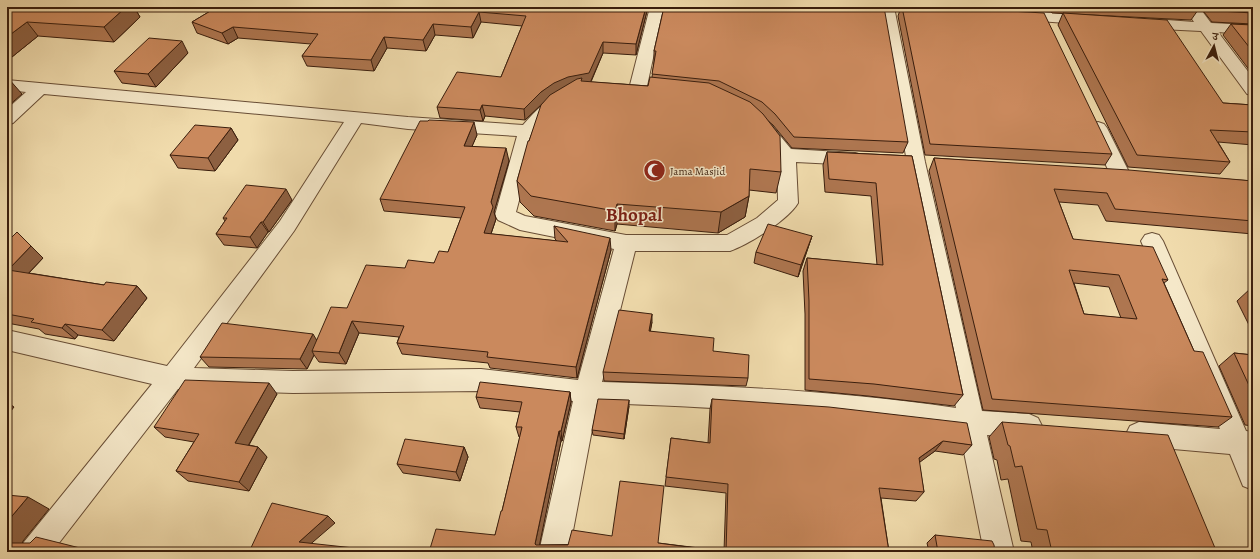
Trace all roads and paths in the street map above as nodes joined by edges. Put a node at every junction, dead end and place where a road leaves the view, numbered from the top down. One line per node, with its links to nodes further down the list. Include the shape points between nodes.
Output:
1 (657, 7): 12 (street)
2 (1191, 7): 8 (street)
3 (888, 9): 26 (street, via 916,162)
4 (998, 15): 5 (street)
5 (1046, 18): 6 (street)
6 (1109, 21)
7 (1125, 22): 8 (street)
8 (1205, 27): 9 (street); 13 (street)
9 (1253, 30)
10 (7, 85): 11 (street)
11 (39, 89): 14 (street); 16 (street)
12 (637, 90): 17 (street, via 605,89 573,93 545,111); 18 (street, via 711,97 753,118)
13 (1253, 90)
14 (356, 117): 17 (street); 24 (street, via 287,226)
15 (1093, 117): 20 (street, via 1128,174)
16 (7, 119)
17 (528, 131): 22 (street, via 505,215 520,223)
18 (786, 155): 19 (street); 22 (street, via 788,203 764,223 730,242)
19 (870, 160)
20 (1096, 172)
21 (1152, 241): 29 (street)
22 (626, 243): 25 (street)
23 (7, 340): 24 (street)
24 (172, 378): 25 (street, via 293,382 481,380); 31 (street)
25 (587, 392): 26 (street, via 712,396 904,412); 32 (street)
26 (972, 422): 27 (street); 33 (street)
27 (1050, 428)
28 (1121, 433): 29 (street)
29 (1245, 443): 30 (street)
30 (1253, 477)
31 (34, 552)
32 (554, 552)
33 (999, 552)

